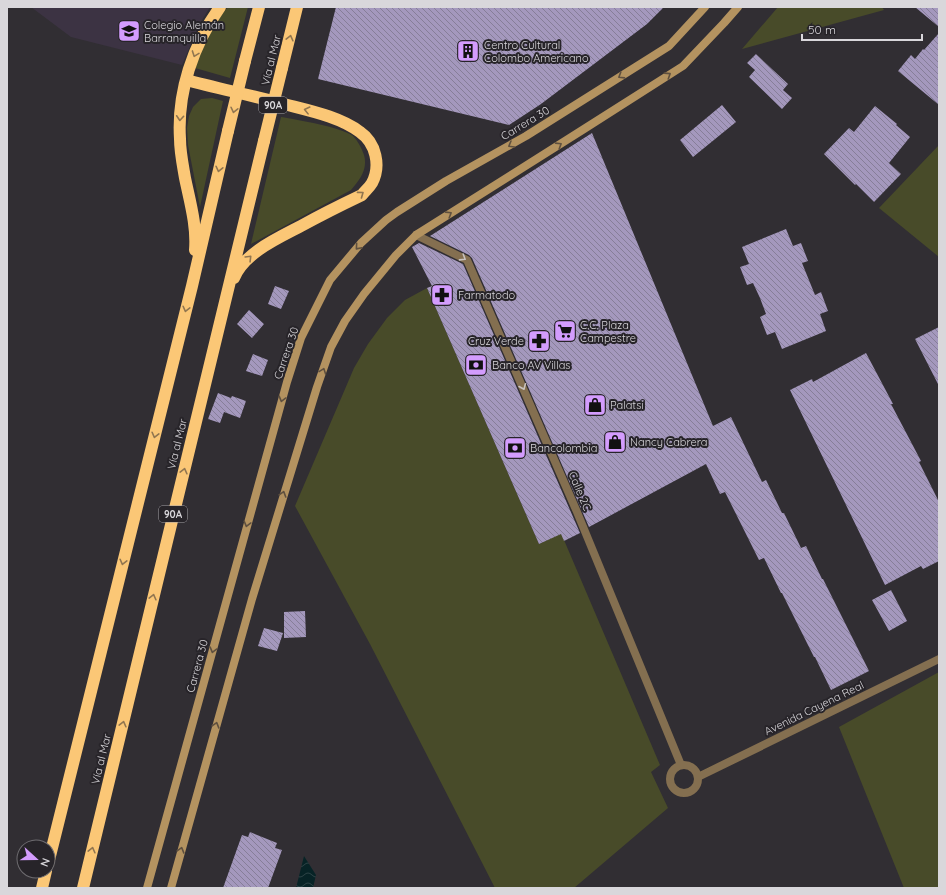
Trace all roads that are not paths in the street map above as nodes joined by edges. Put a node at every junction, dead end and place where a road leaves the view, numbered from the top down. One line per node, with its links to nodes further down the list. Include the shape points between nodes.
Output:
1 (220, 7): 6 (highway, one-way to 6, via 201,38)
2 (259, 7): 8 (highway, one-way to 8, bridge)
3 (297, 7): 9 (highway, Vía al Mar / 90A, one-way to 3, bridge)
4 (705, 7): 15 (main road, Carrera 30, one-way to 15, via 669,46 526,136 446,181 391,216 361,244 330,280 300,338)
5 (738, 7): 7 (main road, one-way to 5, via 683,66)
6 (186, 80): 8 (highway, one-way to 8, via 180,139 195,230); 9 (highway, one-way to 6, via 235,276 242,265 269,242 362,195 374,179 377,161 373,147 365,136 345,123 316,112)
7 (416, 235): 11 (street, Calle 2C, one-way to 11, via 468,260 577,512); 16 (main road, one-way to 7, via 252,599 331,347 364,294)
8 (192, 286): 13 (highway, one-way to 13)
9 (221, 318): 14 (highway, Vía al Mar / 90A, one-way to 9)
10 (939, 659): 12 (street, Avenida Cayena Real)
11 (681, 765): 12 (street, via 690,766 697,772); 12 (street, via 671,774 671,783 676,790 689,792 696,786)
12 (698, 777)
13 (54, 839)
14 (83, 888)
15 (147, 888)
16 (171, 888)

